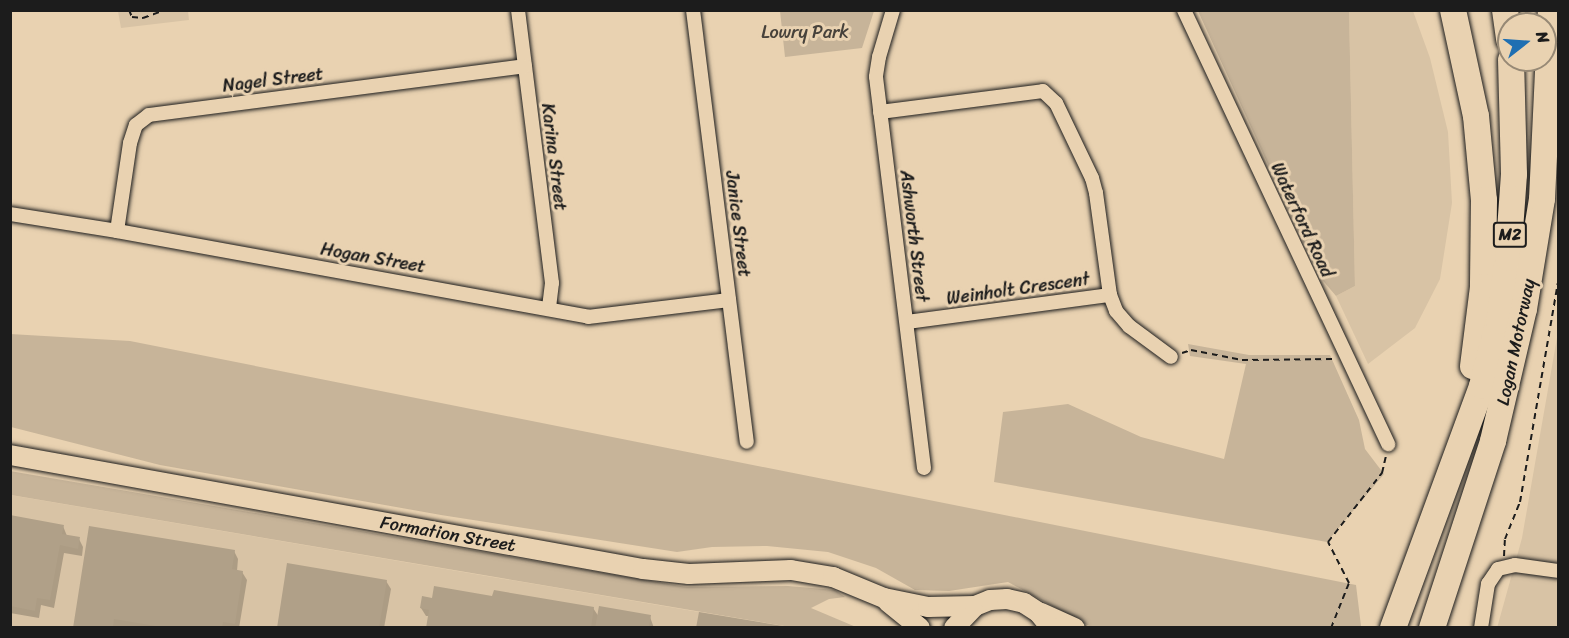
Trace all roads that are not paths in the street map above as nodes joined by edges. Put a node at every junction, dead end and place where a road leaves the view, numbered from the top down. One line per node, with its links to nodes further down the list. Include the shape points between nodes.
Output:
1 (518, 10): 7 (street, Karina Street)
2 (693, 10): 15 (street, Janice Street)
3 (893, 10): 9 (street, Ashworth Street, via 876,77)
4 (1184, 10): 21 (street, Waterford Road)
5 (1453, 10): 19 (highway, via 1476,116 1484,200 1483,287 1469,386)
6 (1551, 10): 11 (highway, Logan Motorway / M2)
7 (525, 66): 13 (street, Nagel Street, via 149,115 136,125 130,143); 16 (street, Karina Street, via 552,283)
8 (1512, 72): 19 (highway, Logan Motorway / M2, via 1515,141 1508,258 1499,321)
9 (880, 112): 14 (street, Weinholt Crescent, via 1043,92 1056,103 1092,178); 17 (street, Ashworth Street)
10 (1558, 113): 11 (highway, via 1557,131)
11 (1547, 144): 33 (highway, Logan Motorway / M2, via 1531,271 1507,390 1470,518)
12 (10, 214): 13 (street, Hogan Street)
13 (117, 231): 16 (street, Hogan Street)
14 (1110, 295): 17 (street, Weinholt Crescent); 18 (street, via 1129,326)
15 (729, 300): 16 (street, Hogan Street, via 588,317); 20 (street, Janice Street)
16 (549, 308)
17 (907, 322): 23 (street, Ashworth Street)
18 (1171, 357)
19 (1475, 407): 32 (highway, Logan Motorway / M2)
20 (747, 442)
21 (1388, 444)
22 (10, 455): 25 (main road, Formation Street, via 643,569 688,574 791,570 833,577)
23 (924, 468)
24 (1558, 571): 34 (street, via 1504,566 1488,584)
25 (884, 598): 26 (main road, Formation Street, via 928,607); 28 (main road, Formation Street)
26 (975, 606): 27 (main road, Formation Street, via 1007,599); 29 (main road)
27 (1038, 612): 30 (main road); 31 (main road)
28 (920, 627)
29 (954, 627)
30 (1050, 627)
31 (1075, 627)
32 (1394, 627)
33 (1432, 627)
34 (1481, 627)

